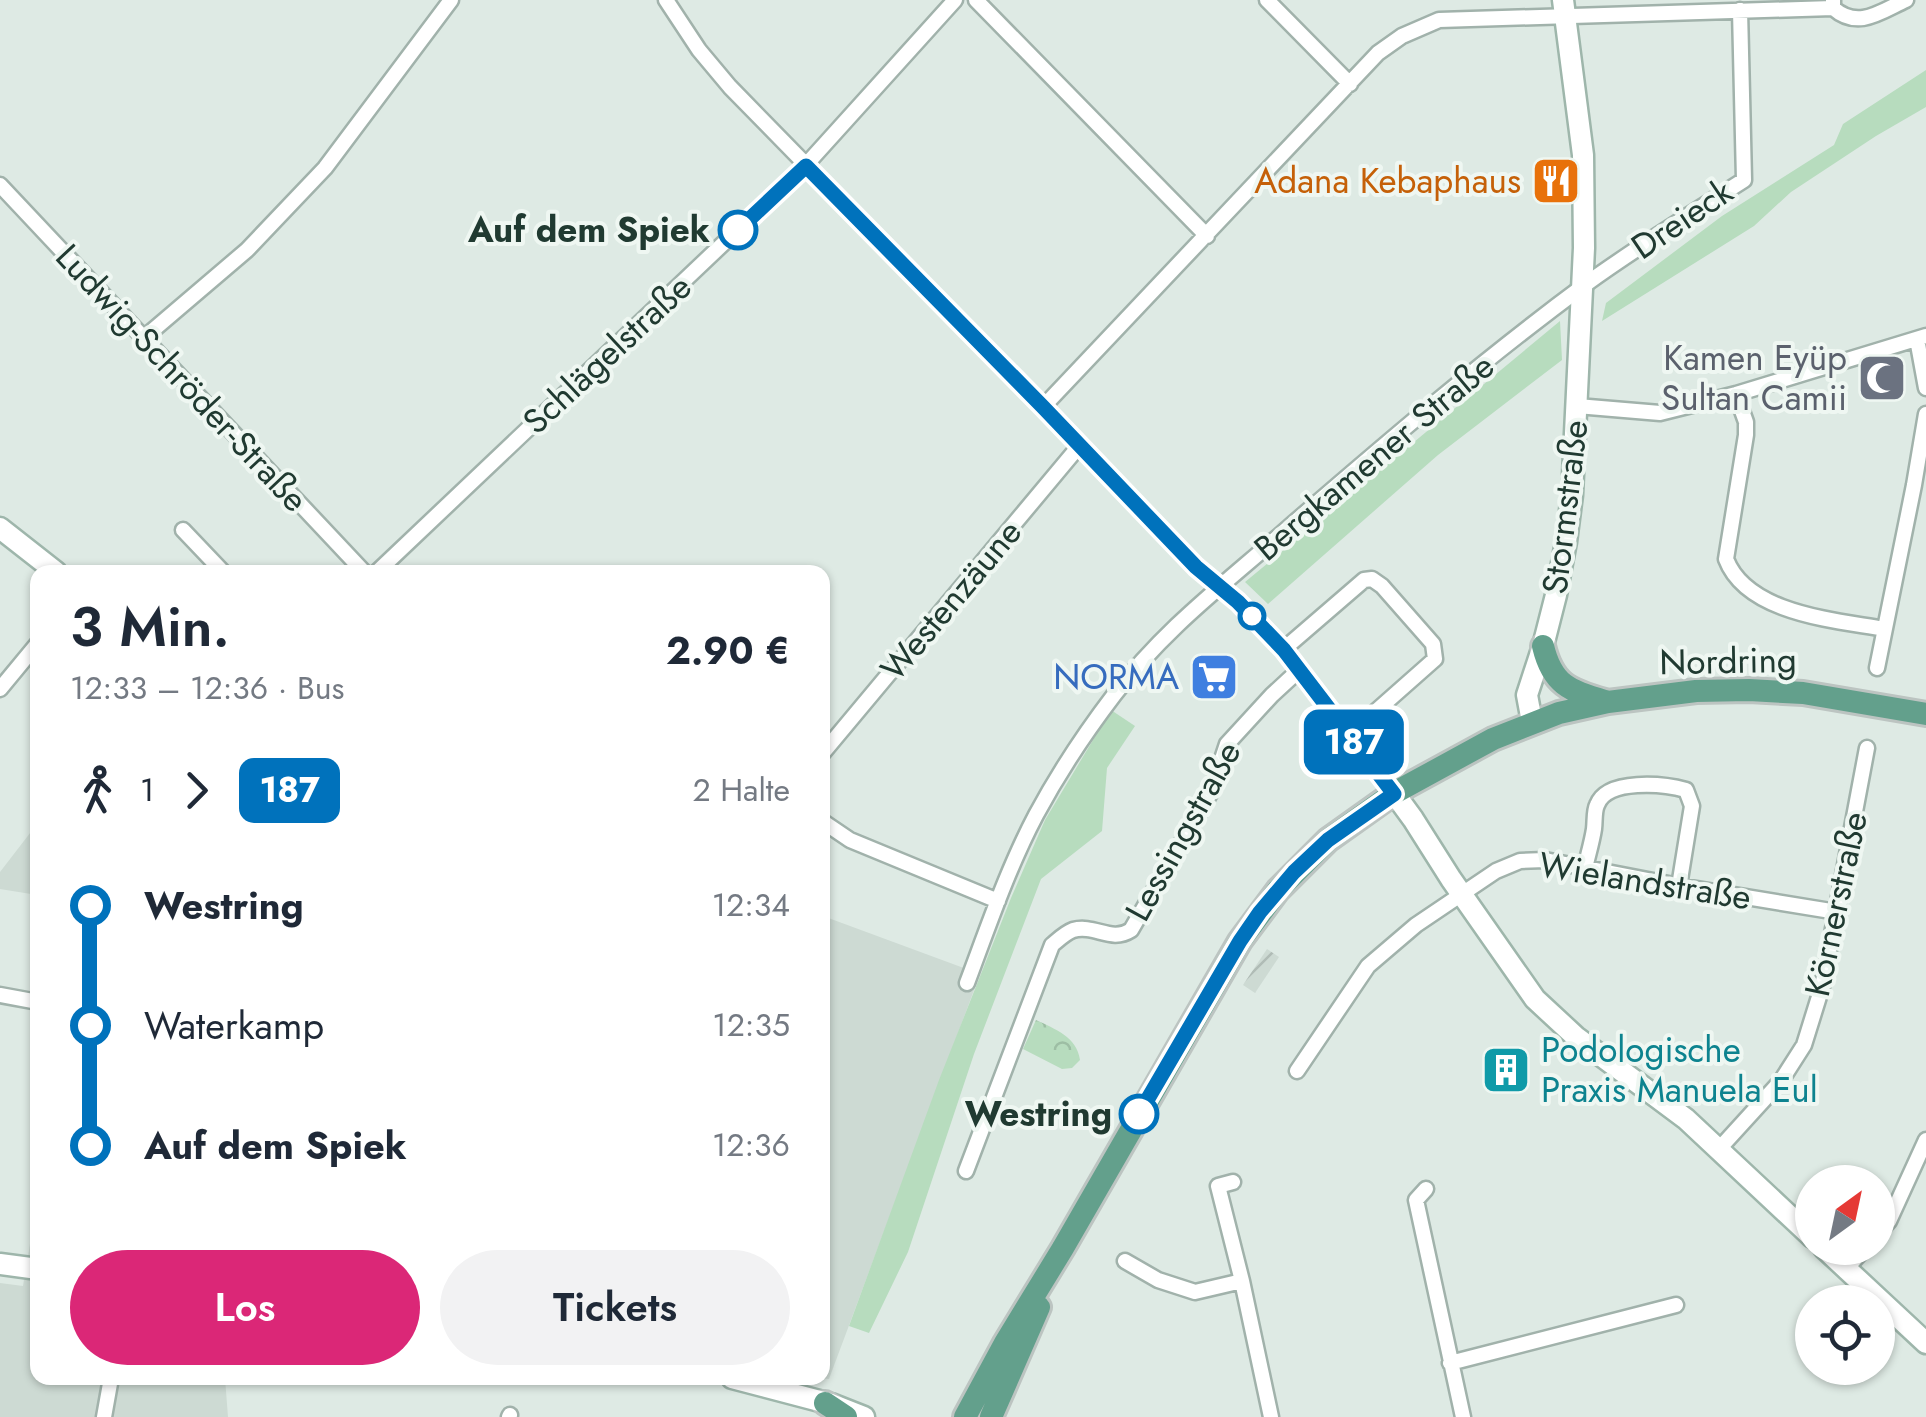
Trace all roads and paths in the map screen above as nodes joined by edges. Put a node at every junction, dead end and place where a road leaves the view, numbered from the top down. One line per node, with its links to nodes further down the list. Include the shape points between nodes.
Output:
1 (452, 0): 16 (street, via 325,168 246,250)
2 (666, 0): 12 (street, via 698,50)
3 (956, 0): 12 (street, Schlägelstraße)
4 (976, 0): 14 (street)
5 (1267, 0): 11 (street)
6 (1906, 0): 7 (street, via 1864,19 1844,17)
7 (1833, 4): 10 (street)
8 (1704, 5): 9 (street); 10 (street)
9 (1564, 8): 11 (street, via 1439,20 1378,53); 15 (street, via 1583,155)
10 (1740, 10): 15 (street, Dreieck, via 1744,180)
11 (1350, 84): 14 (street)
12 (806, 166): 21 (street); 29 (street, Schlägelstraße)
13 (0, 185): 16 (street, Ludwig-Schröder-Straße)
14 (1207, 236): 21 (street)
15 (1582, 287): 20 (street, Stormstraße); 30 (street, Bergkamener Straße)
16 (145, 337): 28 (street, Ludwig-Schröder-Straße)
17 (1921, 338): 18 (street); 19 (street)
18 (1926, 388)
19 (1736, 394): 20 (street, via 1660,413); 31 (street, via 1746,435 1726,559 1731,572 1788,610)
20 (1577, 406): 32 (street, Stormstraße, via 1566,542)
21 (1043, 407): 23 (street)
22 (1926, 414): 31 (street)
23 (1080, 445): 30 (street); 42 (street, Westenzäune)
24 (0, 528): 26 (street)
25 (182, 530): 27 (street)
26 (47, 565)
27 (216, 565)
28 (357, 565)
29 (384, 565)
30 (1218, 586): 33 (street); 49 (street, Bergkamener Straße, via 1161,639 1072,754)
31 (1884, 629): 35 (street)
32 (1544, 646): 38 (main road, via 1555,678); 40 (street, Stormstraße, via 1527,695)
33 (1284, 650): 36 (street); 41 (street, via 1372,579 1432,644 1434,659)
34 (30, 654): 37 (street)
35 (1876, 668)
36 (1298, 671): 41 (street); 57 (street, Lessingstraße, via 1227,744 1211,792 1131,930 1110,936 1090,928 1070,931 1052,945)
37 (0, 690)
38 (1608, 702): 39 (main road, Nordring, via 1749,690); 40 (main road, Nordring)
39 (1926, 714)
40 (1532, 722): 44 (main road)
41 (1349, 735): 44 (street)
42 (830, 744)
43 (1867, 748): 50 (street, Körnerstraße)
44 (1394, 794): 48 (street); 62 (main road, via 1328,840 1260,912)
45 (830, 826): 49 (street)
46 (1585, 868): 47 (street, Wielandstraße); 47 (street, via 1596,805 1604,795 1618,787 1663,784 1686,790 1692,806); 48 (street, Wielandstraße, via 1520,861)
47 (1679, 886): 50 (street, Wielandstraße)
48 (1462, 894): 54 (street, Wielandstraße, via 1368,966); 56 (street, via 1554,1018)
49 (998, 901): 51 (street, Bergkamener Straße)
50 (1837, 912): 56 (street, Körnerstraße, via 1804,1045)
51 (966, 983)
52 (0, 995): 53 (street)
53 (30, 1001)
54 (1297, 1071)
55 (1926, 1140): 60 (street)
56 (1720, 1149): 61 (street)
57 (966, 1171)
58 (1233, 1182): 69 (street, via 1218,1186)
59 (1426, 1190): 72 (street, via 1416,1200)
60 (1895, 1208)
61 (1795, 1221)
62 (1063, 1248): 79 (main road); 80 (main road)
63 (1124, 1261): 69 (street, via 1196,1292)
64 (0, 1264): 67 (street)
65 (1843, 1265): 68 (street)
66 (1849, 1265): 68 (street)
67 (30, 1268)
68 (1846, 1268): 71 (street)
69 (1242, 1281): 81 (street)
70 (1676, 1305): 72 (street)
71 (1926, 1343)
72 (1450, 1363): 82 (street)
73 (110, 1385): 76 (street)
74 (758, 1385): 75 (street)
75 (825, 1403): 77 (main road); 78 (street)
76 (104, 1417)
77 (846, 1417)
78 (864, 1417)
79 (965, 1417)
80 (991, 1417)
81 (1271, 1417)
82 (1463, 1417)

